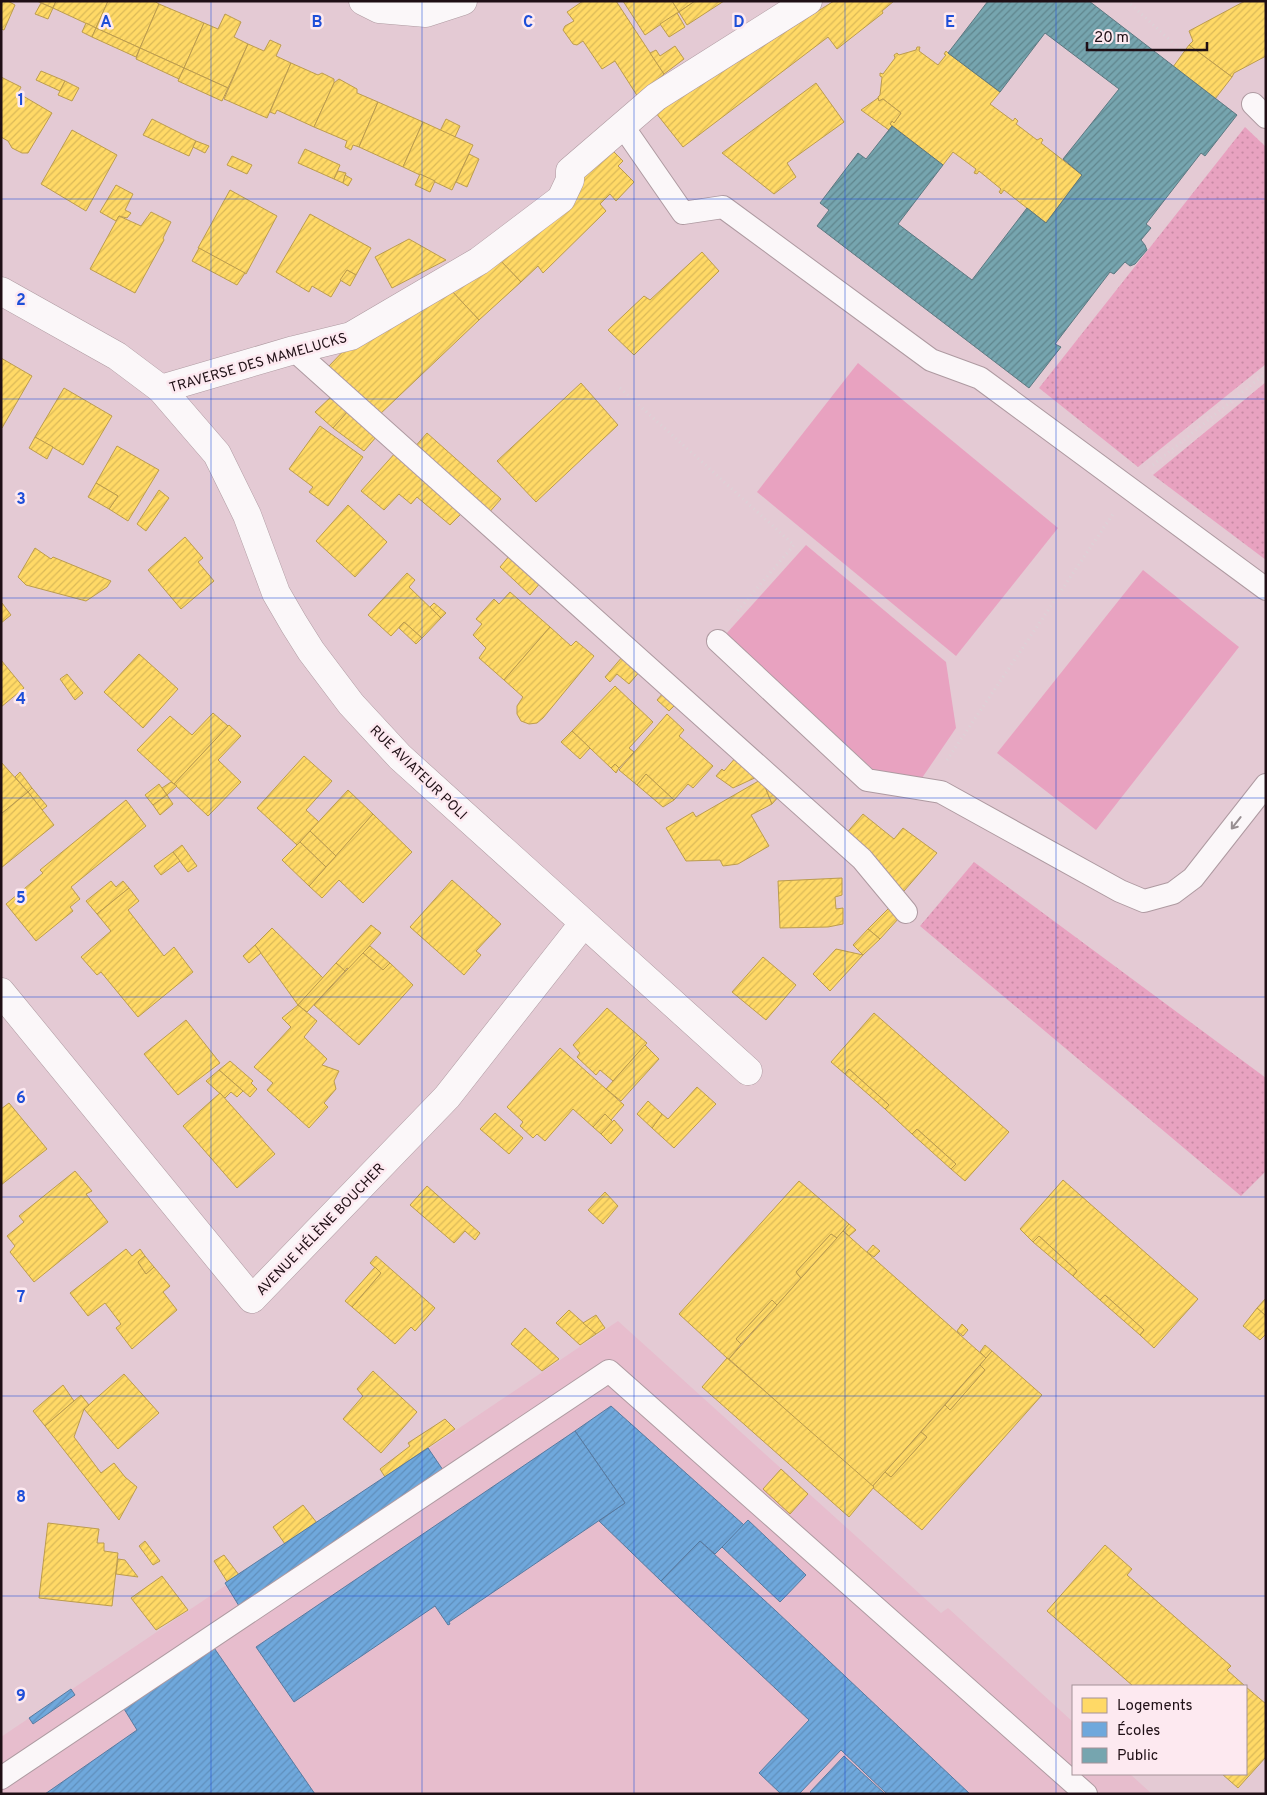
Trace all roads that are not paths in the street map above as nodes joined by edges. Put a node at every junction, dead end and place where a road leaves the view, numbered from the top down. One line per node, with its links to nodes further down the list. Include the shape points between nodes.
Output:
1 (364, 1): 2 (street, via 379,9 426,13)
2 (463, 1)
3 (808, 1): 4 (street, TRAVERSE DES MAMELUCKS, via 656,97)
4 (622, 125): 6 (street, TRAVERSE DES MAMELUCKS, via 570,171 570,180 561,199 479,261 351,336); 8 (lane, via 683,213 723,207 931,360 980,378)
5 (1, 290): 7 (street, RUE AVIATEUR POLI, via 117,356)
6 (294, 350): 7 (street, TRAVERSE DES MAMELUCKS); 11 (lane, via 862,859)
7 (161, 389): 12 (street, RUE AVIATEUR POLI, via 217,454 247,515 276,593 311,651 351,704 400,757)
8 (1266, 589)
9 (718, 642): 10 (lane, one-way to 9, via 1193,878 1173,893 1144,901 1120,891 942,792 867,780)
10 (1266, 785)
11 (906, 912)
12 (583, 924): 13 (street, AVENUE HÉLÈNE BOUCHER, via 447,1098 252,1299); 14 (street, RUE AVIATEUR POLI)
13 (1, 992)
14 (748, 1071)
15 (1, 1778): 16 (lane, via 609,1370)
16 (1086, 1794)

